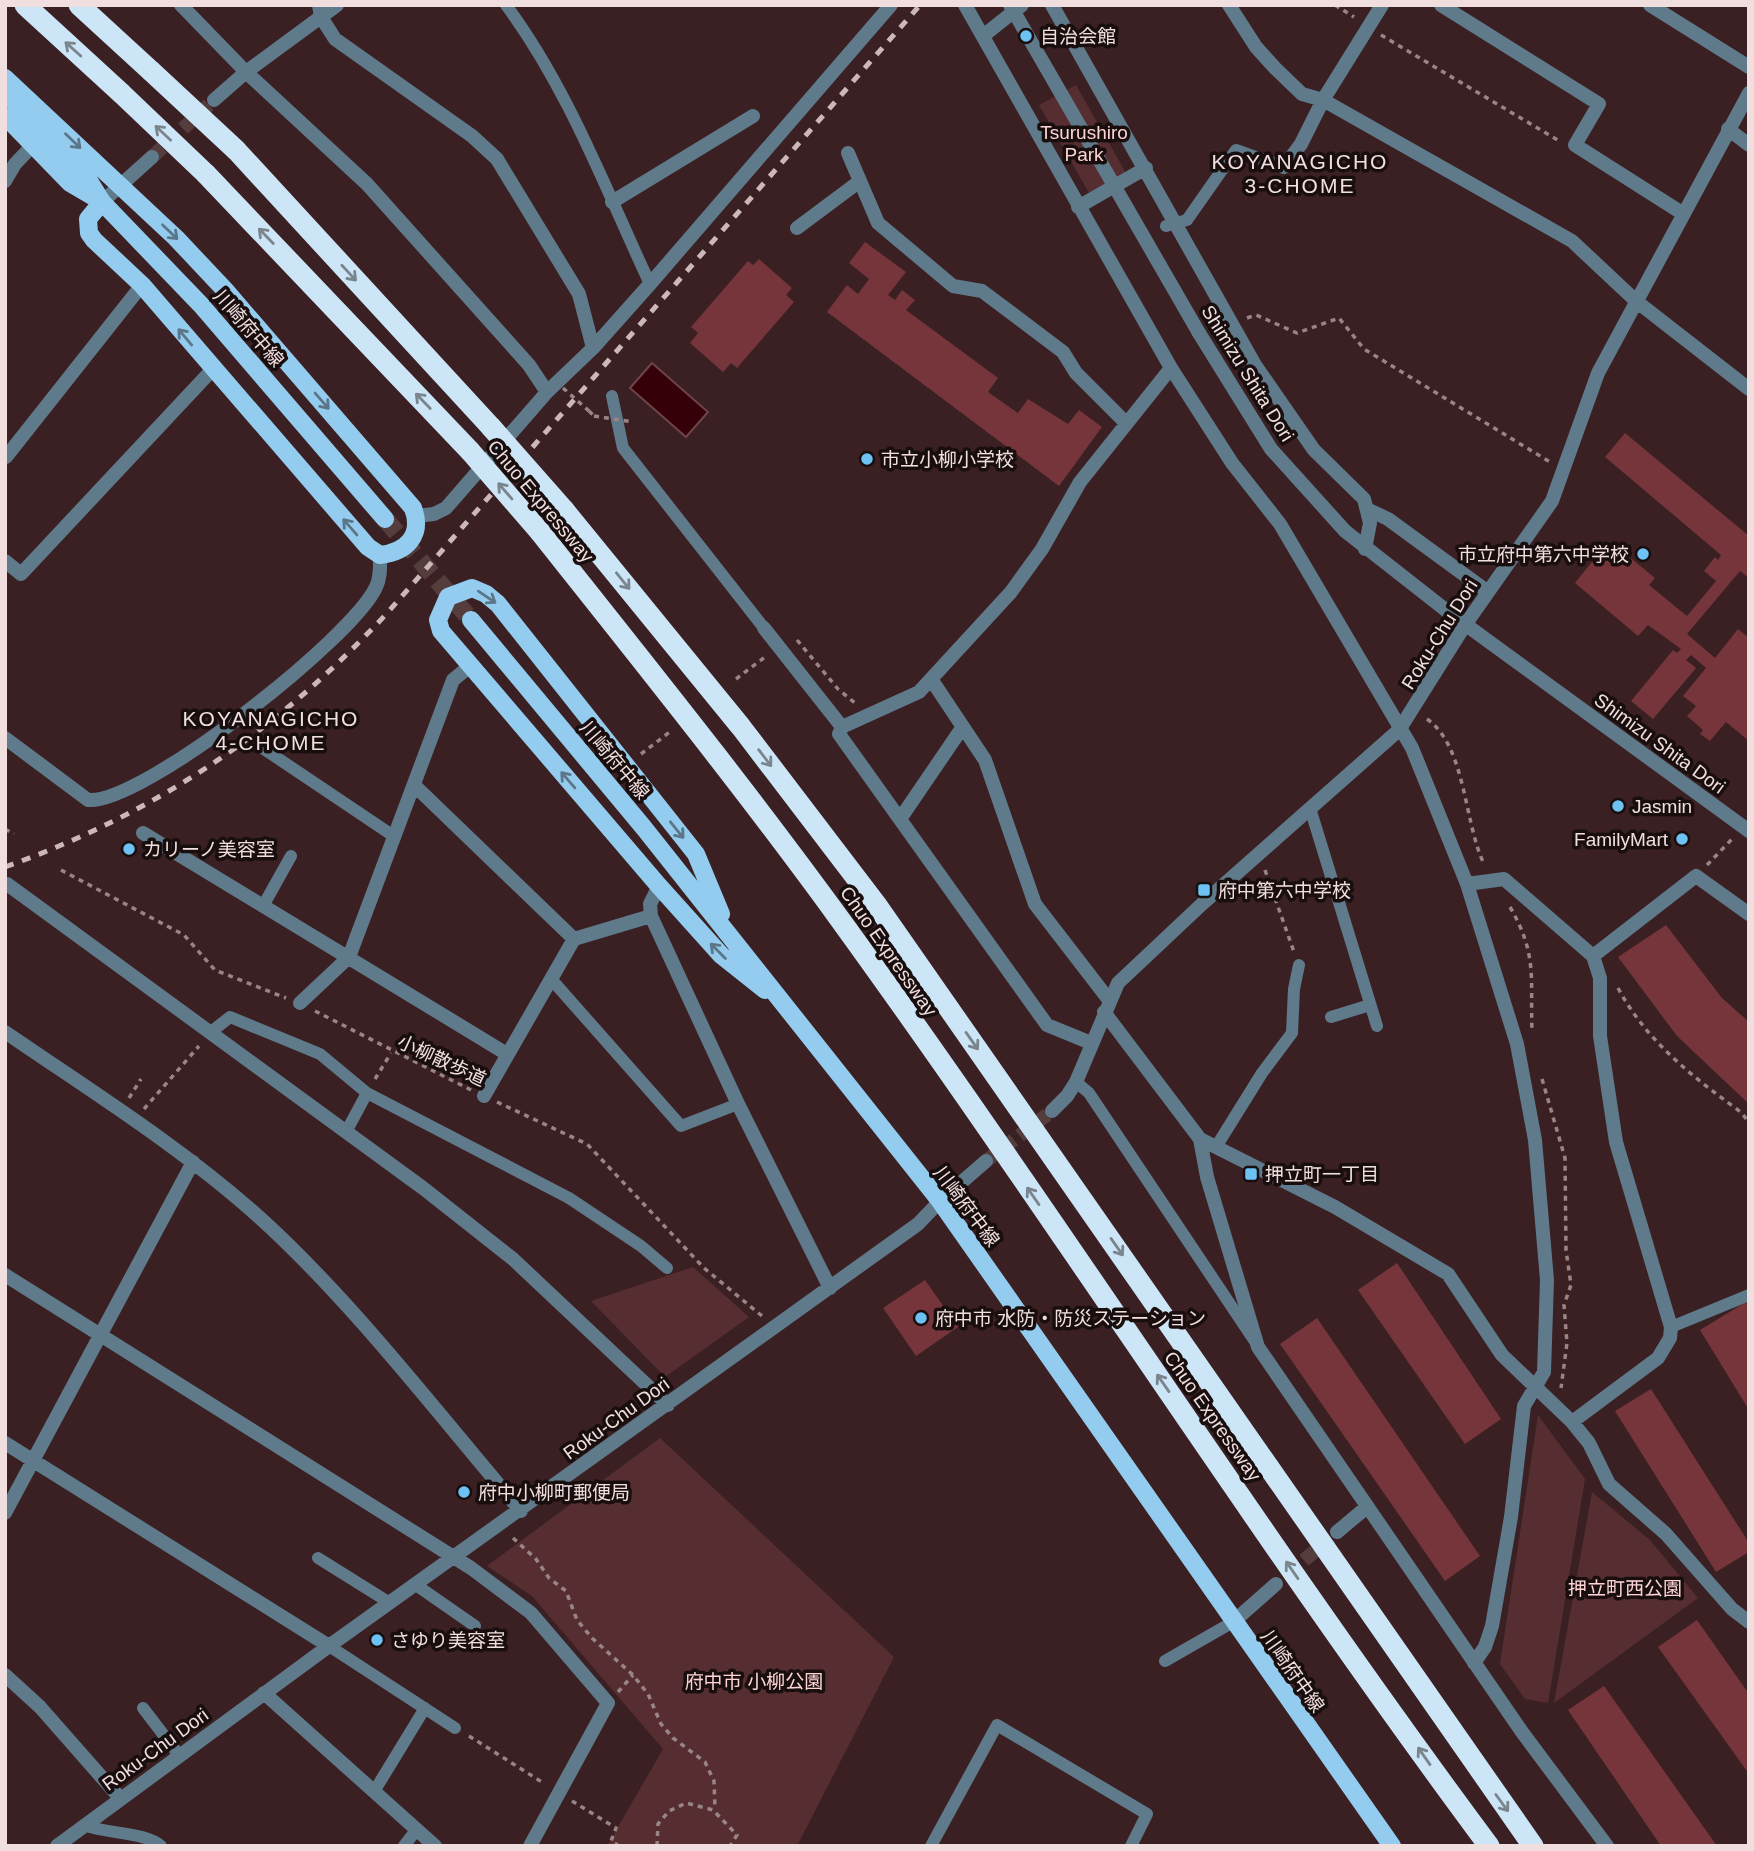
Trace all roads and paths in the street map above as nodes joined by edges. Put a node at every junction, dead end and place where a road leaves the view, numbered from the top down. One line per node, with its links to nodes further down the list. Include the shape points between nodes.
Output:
1 (25, 5): 186 (highway, Chuo Expressway, one-way to 1, bridge, via 844,925 540,532 470,451 206,174)
2 (79, 5): 174 (highway, Chuo Expressway, one-way to 174, bridge, via 236,150 491,427 741,727 876,904)
3 (181, 5): 20 (street)
4 (337, 5): 16 (street)
5 (506, 5): 40 (lane, via 554,80)
6 (891, 5): 45 (street)
7 (965, 5): 18 (street)
8 (1010, 5): 63 (street, Shimizu Shita Dori, bridge, via 1270,449 1317,504)
9 (1022, 5): 18 (street)
10 (1052, 5): 35 (street)
11 (1229, 5): 25 (street, via 1275,68 1302,94)
12 (1335, 5): 17 (path)
13 (1382, 5): 17 (street)
14 (1441, 5): 30 (street, via 1599,104)
15 (1652, 6): 19 (street)
16 (320, 11): 20 (street); 49 (street, via 335,38 472,135 497,159 579,293)
17 (1369, 27): 25 (street); 30 (path, via 1565,144)
18 (983, 36): 41 (street)
19 (1749, 67)
20 (246, 72): 24 (street); 54 (street, via 367,184 529,365)
21 (5, 78): 38 (main road, one-way to 38)
22 (5, 92): 39 (main road, 川崎府中線, via 83,171)
23 (1749, 93): 28 (street, Roku-Chu Dori)
24 (214, 100)
25 (1323, 100): 34 (street); 47 (street, via 1572,241)
26 (5, 116): 29 (main road, 川崎府中線)
27 (753, 116): 40 (street)
28 (1728, 129): 31 (street); 42 (street, Roku-Chu Dori)
29 (33, 145): 36 (street); 39 (main road, 川崎府中線, via 70,183)
30 (1575, 145): 42 (street)
31 (1749, 145)
32 (848, 153): 37 (street)
33 (152, 157): 38 (street)
34 (1284, 167): 43 (lane, via 1236,150 1187,220)
35 (1146, 168): 41 (street); 43 (street)
36 (5, 181)
37 (860, 181): 44 (street); 57 (street, via 878,223 953,286 982,291 1063,352 1076,373)
38 (120, 185): 39 (street); 61 (main road, one-way to 61, via 225,290)
39 (102, 202): 46 (main road, via 88,219 89,233); 62 (main road, 川崎府中線, via 201,305)
40 (612, 202): 45 (lane)
41 (1078, 207): 50 (street)
42 (1682, 213): 47 (street, Roku-Chu Dori)
43 (1171, 224): 48 (street)
44 (797, 228)
45 (650, 284): 49 (street)
46 (142, 285): 51 (main road, one-way to 46); 58 (street)
47 (1636, 301): 53 (street); 59 (street, Roku-Chu Dori, via 1598,373)
48 (1233, 323): 59 (path, via 1256,315 1297,333 1339,318 1364,349); 60 (street, via 1293,423)
49 (593, 348): 54 (street)
50 (1171, 368): 57 (street); 79 (street, via 1232,463 1280,524)
51 (212, 370): 64 (main road, one-way to 51, via 368,547); 65 (street, via 21,574)
52 (563, 388): 56 (path, bridge, via 594,416)
53 (1749, 389)
54 (547, 393): 61 (street, via 446,508)
55 (612, 396): 69 (lane, via 623,448)
56 (633, 422)
57 (1125, 422): 74 (street, via 1080,482 1011,592)
58 (6, 457)
59 (1563, 470): 66 (street, Roku-Chu Dori, via 1552,501)
60 (1369, 510): 63 (street); 66 (street)
61 (415, 516): 64 (main road, via 418,522 406,547)
62 (385, 519)
63 (1365, 549): 68 (street, Shimizu Shita Dori)
64 (380, 555): 80 (street, via 376,588 317,652 267,697 158,772 101,801 88,800)
65 (5, 561)
66 (1488, 592): 68 (street, Roku-Chu Dori)
67 (471, 620): 102 (main road, 川崎府中線)
68 (1465, 625): 79 (street, Roku-Chu Dori); 87 (street, Shimizu Shita Dori)
69 (764, 628): 71 (street)
70 (795, 637): 75 (path, via 848,700)
71 (778, 646): 73 (path); 76 (street)
72 (470, 666): 82 (main road, one-way to 82, via 441,631 438,620 448,597 472,588 498,604); 83 (street, via 453,680); 98 (main road, one-way to 72)
73 (736, 679)
74 (932, 679): 76 (street, via 919,692); 77 (street)
75 (860, 705)
76 (842, 727): 85 (street, via 839,734)
77 (962, 728): 85 (street); 111 (street, via 985,761 1035,904)
78 (672, 730): 82 (path)
79 (1399, 730): 84 (street, Roku-Chu Dori); 97 (street, via 1412,748)
80 (5, 738)
81 (258, 745): 90 (lane)
82 (626, 766): 102 (main road, one-way to 102, via 696,854)
83 (415, 786): 90 (street); 103 (street)
84 (1310, 808): 110 (lane); 111 (street, Roku-Chu Dori, via 1118,983)
85 (900, 820): 117 (street, via 1047,1026)
86 (5, 830): 89 (path)
87 (1749, 831)
88 (143, 833): 99 (street)
89 (14, 834)
90 (395, 837): 105 (street)
91 (1733, 838): 95 (path)
92 (291, 856): 99 (lane)
93 (1264, 864): 106 (path)
94 (61, 870): 109 (path, 小柳散歩道, via 184,935 215,970)
95 (1696, 876): 100 (street); 104 (street)
96 (7, 884): 116 (street)
97 (1467, 884): 104 (street, via 1504,879); 141 (street, via 1517,1044 1535,1140 1547,1280 1544,1372)
98 (659, 886): 101 (street, via 650,904); 112 (main road, one-way to 98, via 721,955)
99 (263, 906): 105 (street)
100 (1749, 914)
101 (651, 916): 103 (street); 123 (street)
102 (729, 933): 112 (main road, 川崎府中線)
103 (574, 939): 107 (street)
104 (1593, 956): 138 (street, via 1600,978 1600,1036 1616,1142)
105 (349, 957): 109 (street); 119 (street)
106 (1299, 965): 129 (lane, via 1292,1033)
107 (552, 980): 119 (street); 123 (lane, via 681,1126)
108 (1618, 986): 126 (path, via 1629,1009 1681,1068)
109 (300, 1003): 118 (path, 小柳散歩道)
110 (1370, 1005): 113 (lane); 114 (lane)
111 (1106, 1006): 117 (street, Roku-Chu Dori); 128 (street)
112 (790, 1010): 132 (main road, 川崎府中線)
113 (1331, 1017)
114 (1377, 1026)
115 (5, 1032): 125 (street)
116 (211, 1032): 121 (lane, via 230,1017 320,1054); 125 (path); 127 (street)
117 (1091, 1043): 120 (street, Roku-Chu Dori)
118 (391, 1052): 121 (path); 122 (path, 小柳散歩道)
119 (507, 1054): 122 (street)
120 (1076, 1082): 124 (street, Roku-Chu Dori); 140 (lane, via 1089,1093)
121 (367, 1093): 127 (lane); 133 (lane, via 569,1198)
122 (484, 1096): 137 (path, 小柳散歩道, via 587,1144 704,1268)
123 (738, 1104): 135 (street)
124 (1052, 1111)
125 (134, 1121): 131 (street)
126 (1749, 1123)
127 (346, 1132): 142 (street, via 513,1259)
128 (1200, 1139): 129 (street); 140 (street)
129 (1216, 1147): 141 (street, via 1335,1208 1448,1274 1502,1354)
130 (986, 1161): 132 (street, Roku-Chu Dori)
131 (193, 1162): 139 (street); 147 (street, via 260,1218 328,1287)
132 (940, 1201): 135 (street, Roku-Chu Dori, via 918,1224); 156 (main road, 川崎府中線)
133 (667, 1268)
134 (5, 1275): 139 (street)
135 (830, 1287): 137 (street, Roku-Chu Dori)
136 (1749, 1295): 138 (lane)
137 (775, 1327): 142 (street, Roku-Chu Dori)
138 (1671, 1327): 143 (street, via 1658,1358)
139 (100, 1337): 145 (street); 151 (street)
140 (1258, 1347): 146 (street)
141 (1535, 1388): 143 (street); 161 (street, via 1524,1406 1492,1626)
142 (668, 1405): 147 (street, Roku-Chu Dori)
143 (1573, 1422): 157 (street, via 1609,1484 1666,1534)
144 (5, 1443): 145 (street)
145 (34, 1462): 148 (street); 159 (street)
146 (1367, 1507): 149 (street); 161 (street)
147 (521, 1511): 151 (street, Roku-Chu Dori)
148 (5, 1513)
149 (1337, 1532)
150 (513, 1538): 171 (path, via 566,1591 577,1620 592,1639 634,1675 661,1724 705,1762 714,1782)
151 (455, 1557): 154 (street, Roku-Chu Dori); 169 (street, via 531,1613 608,1703)
152 (318, 1558): 155 (lane)
153 (1276, 1584): 156 (street)
154 (416, 1585): 155 (street, Roku-Chu Dori); 158 (lane)
155 (390, 1603): 159 (street, Roku-Chu Dori)
156 (1233, 1622): 160 (lane); 185 (main road, 川崎府中線)
157 (1749, 1622)
158 (475, 1626)
159 (329, 1646): 163 (street, Roku-Chu Dori); 165 (lane)
160 (1165, 1661)
161 (1474, 1663): 187 (street)
162 (5, 1675): 170 (street, via 40,1707)
163 (264, 1693): 167 (street, Roku-Chu Dori); 168 (street)
164 (143, 1708): 167 (lane)
165 (425, 1708): 166 (lane); 168 (lane)
166 (455, 1728): 169 (path)
167 (179, 1755): 170 (street, Roku-Chu Dori)
168 (375, 1790): 173 (street)
169 (559, 1793): 179 (street); 180 (path, via 616,1828 611,1841)
170 (120, 1798): 172 (street, Roku-Chu Dori)
171 (715, 1809)
172 (84, 1825): 175 (street, Roku-Chu Dori); 176 (lane, via 154,1840)
173 (417, 1829): 177 (lane); 178 (street)
174 (1533, 1845)
175 (57, 1846)
176 (162, 1846)
177 (404, 1846)
178 (435, 1846)
179 (530, 1846)
180 (619, 1846)
181 (657, 1846): 182 (path, via 658,1824 669,1811 686,1803 713,1810 737,1835)
182 (730, 1846)
183 (931, 1846): 184 (lane, via 997,1725 1147,1814)
184 (1131, 1846)
185 (1392, 1846)
186 (1489, 1846)
187 (1606, 1846)

